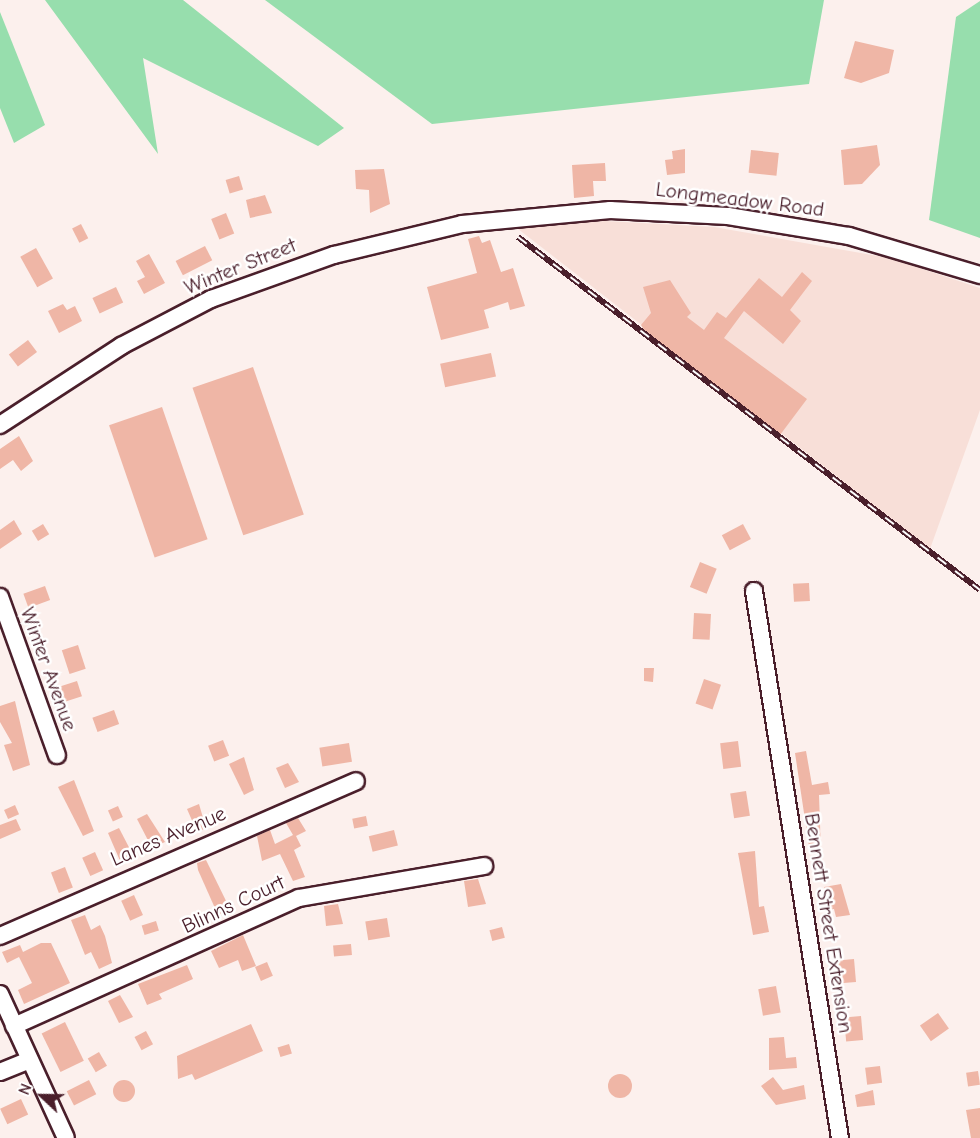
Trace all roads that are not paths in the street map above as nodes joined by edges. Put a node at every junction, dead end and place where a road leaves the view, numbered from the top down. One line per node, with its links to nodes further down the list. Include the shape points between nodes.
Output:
1 (524, 216): 2 (street, Longmeadow Road, via 636,210 770,221 849,236); 3 (street, Winter Street, via 399,237 234,289 121,346)
2 (980, 275)
3 (0, 425)
4 (754, 591): 15 (street, Bennett Street Extension)
5 (0, 597): 6 (street, Winter Avenue)
6 (57, 755)
7 (356, 781): 9 (street, Lanes Avenue)
8 (484, 866): 11 (street, Blinns Court, via 299,898)
9 (0, 936)
10 (0, 994): 11 (street)
11 (14, 1026): 12 (street)
12 (30, 1060): 13 (street); 14 (street)
13 (0, 1072)
14 (66, 1138)
15 (840, 1138)

